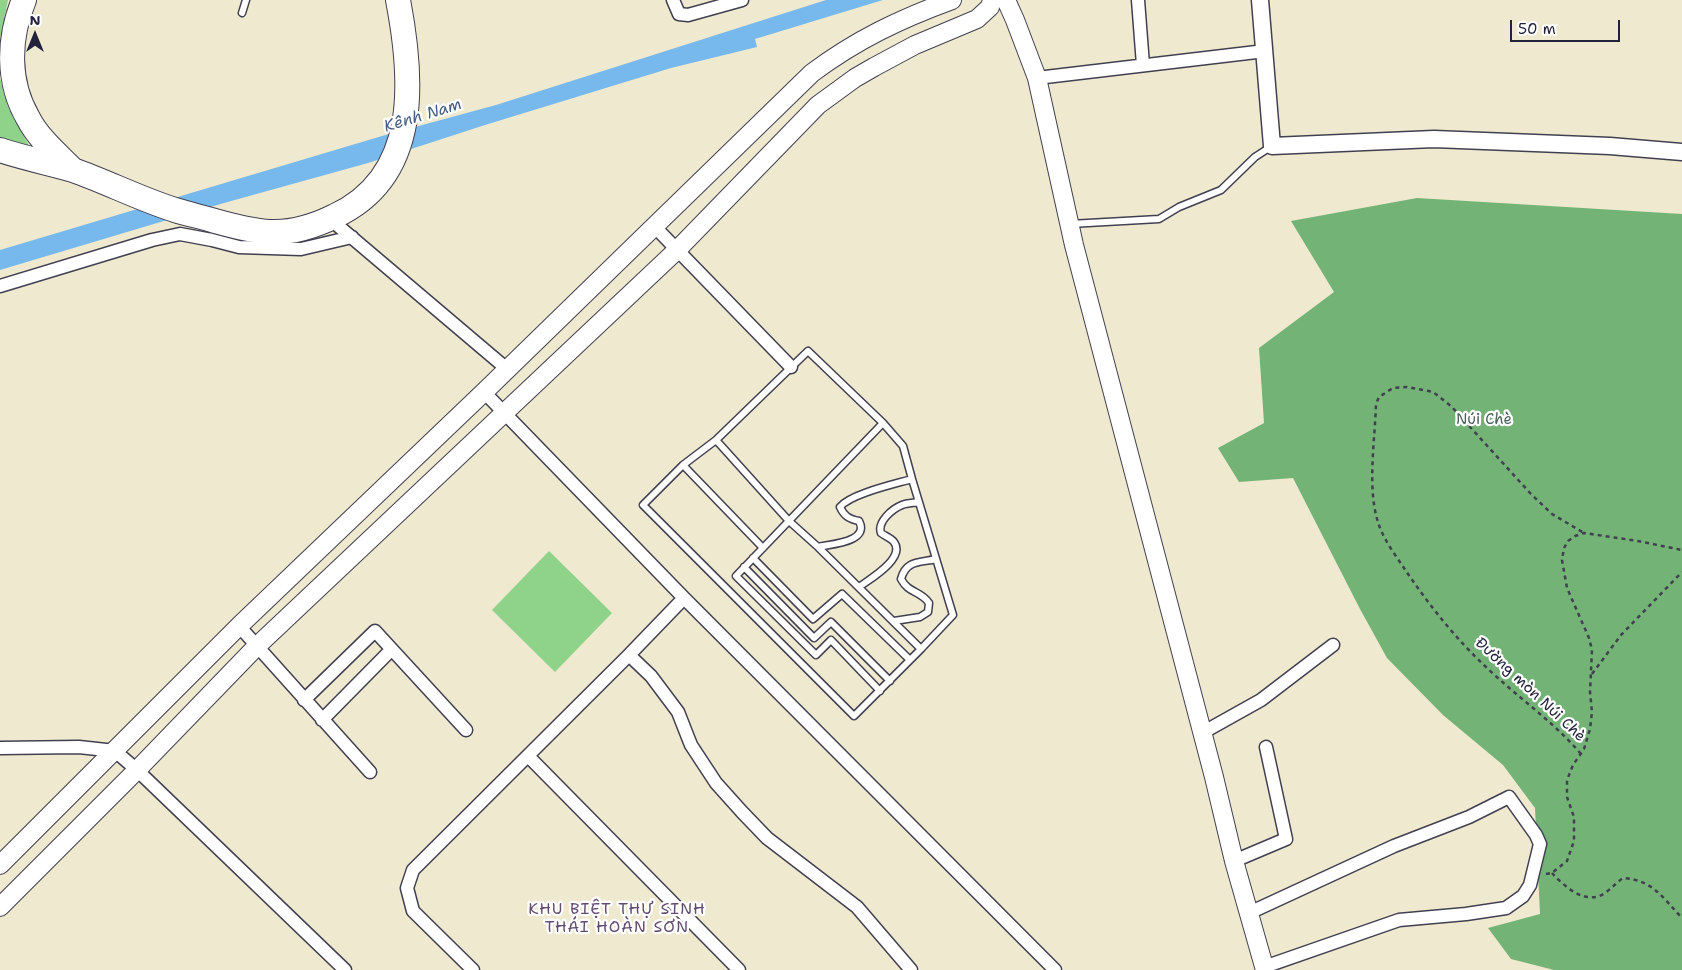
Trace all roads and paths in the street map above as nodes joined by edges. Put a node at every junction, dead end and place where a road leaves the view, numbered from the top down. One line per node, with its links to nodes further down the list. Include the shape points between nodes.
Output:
1 (24, 0): 18 (highway, via 13,39 12,66 18,98 28,119 46,143)
2 (246, 0): 11 (lane)
3 (398, 0): 19 (highway, via 408,68 407,111 401,138 380,183 355,206)
4 (673, 0): 5 (street, via 678,14 688,15)
5 (742, 0)
6 (952, 0): 21 (main road, via 858,41 812,73)
7 (992, 0): 23 (main road, via 990,7 977,19 874,67 818,105)
8 (1006, 0): 14 (main road)
9 (1138, 0): 13 (street)
10 (1260, 0): 12 (street)
11 (242, 13)
12 (1265, 52): 13 (street); 15 (street)
13 (1143, 65): 14 (street)
14 (1037, 78): 20 (main road)
15 (1272, 146): 17 (street, via 1434,139); 20 (lane, via 1255,157 1221,190 1159,219)
16 (0, 150): 18 (highway)
17 (1682, 152)
18 (73, 170): 19 (highway, via 174,210 225,224 271,232 303,229)
19 (330, 219): 22 (street)
20 (1069, 224): 59 (main road)
21 (654, 226): 23 (street); 26 (main road)
22 (352, 237): 24 (street, via 301,249 239,247 180,234); 26 (street)
23 (677, 250): 25 (street); 28 (main road)
24 (0, 286)
25 (791, 367): 29 (lane, via 808,351); 30 (lane)
26 (507, 369): 27 (main road)
27 (484, 392): 28 (street); 46 (main road)
28 (506, 413): 44 (street); 48 (main road)
29 (883, 424): 32 (lane, via 903,446); 34 (lane)
30 (716, 440): 31 (lane); 34 (lane)
31 (683, 465): 37 (lane); 55 (lane, via 643,505 854,716)
32 (912, 479): 33 (lane); 36 (lane, via 844,502 840,507 844,514 859,521 859,536)
33 (919, 502): 40 (lane); 43 (lane, via 902,505 882,522 880,533 895,543 896,555)
34 (789, 521): 36 (lane); 37 (lane)
35 (1584, 533): 38 (path, Đường mòn Núi Chè); 53 (path, Đường mòn Núi Chè, via 1568,541 1562,560 1568,588 1592,650); 63 (path, Đường mòn Núi Chè, via 1552,514 1451,406 1433,392 1393,388 1379,397 1376,404 1373,490 1378,522 1390,548 1436,611 1485,666 1561,731)
36 (818, 547): 43 (lane)
37 (763, 548): 39 (lane)
38 (1682, 550)
39 (753, 558): 41 (lane); 52 (lane, via 813,619 842,594)
40 (936, 559): 45 (lane, via 909,565 903,570 901,579 906,588 925,596 929,602 928,612 920,617); 49 (lane, via 953,615)
41 (744, 568): 54 (lane, via 814,638 830,622); 55 (lane, via 736,576 816,655 832,640)
42 (1682, 572): 53 (path, via 1621,635)
43 (859, 588): 45 (lane)
44 (684, 598): 51 (street); 79 (street)
45 (894, 621): 49 (lane)
46 (239, 626): 48 (street); 62 (main road)
47 (1333, 645): 59 (street, via 1261,700)
48 (256, 647): 56 (street); 65 (main road)
49 (921, 649): 52 (lane)
50 (391, 650): 56 (street, via 375,632); 57 (street); 58 (street)
51 (629, 655): 64 (street); 78 (street, via 651,676 678,712 691,745 716,783 767,838 857,907)
52 (910, 660): 54 (lane)
53 (1591, 676): 63 (path, Đường mòn Núi Chè, via 1591,721)
54 (890, 681): 55 (lane)
55 (880, 691)
56 (304, 700): 57 (street)
57 (322, 720): 66 (street)
58 (466, 730)
59 (1202, 733): 67 (main road)
60 (1266, 747): 67 (street, via 1286,839)
61 (0, 748): 62 (street, via 79,747)
62 (115, 751): 65 (street); 68 (main road)
63 (1581, 754): 69 (path, Đường mòn Núi Chè, via 1567,780 1574,817 1574,841 1568,861)
64 (528, 756): 76 (street, via 413,870 407,888 413,910); 77 (street)
65 (138, 770): 71 (main road); 75 (street)
66 (370, 772)
67 (1234, 861): 72 (main road)
68 (0, 865)
69 (1552, 873): 70 (path); 73 (path, via 1584,897 1605,893 1623,878 1637,879 1662,894)
70 (1532, 877): 72 (street, via 1540,844 1509,797); 74 (street, via 1523,896 1506,908 1399,920)
71 (0, 908)
72 (1248, 913): 74 (main road)
73 (1682, 918)
74 (1264, 968)
75 (345, 970)
76 (473, 970)
77 (739, 970)
78 (910, 970)
79 (1054, 970)

